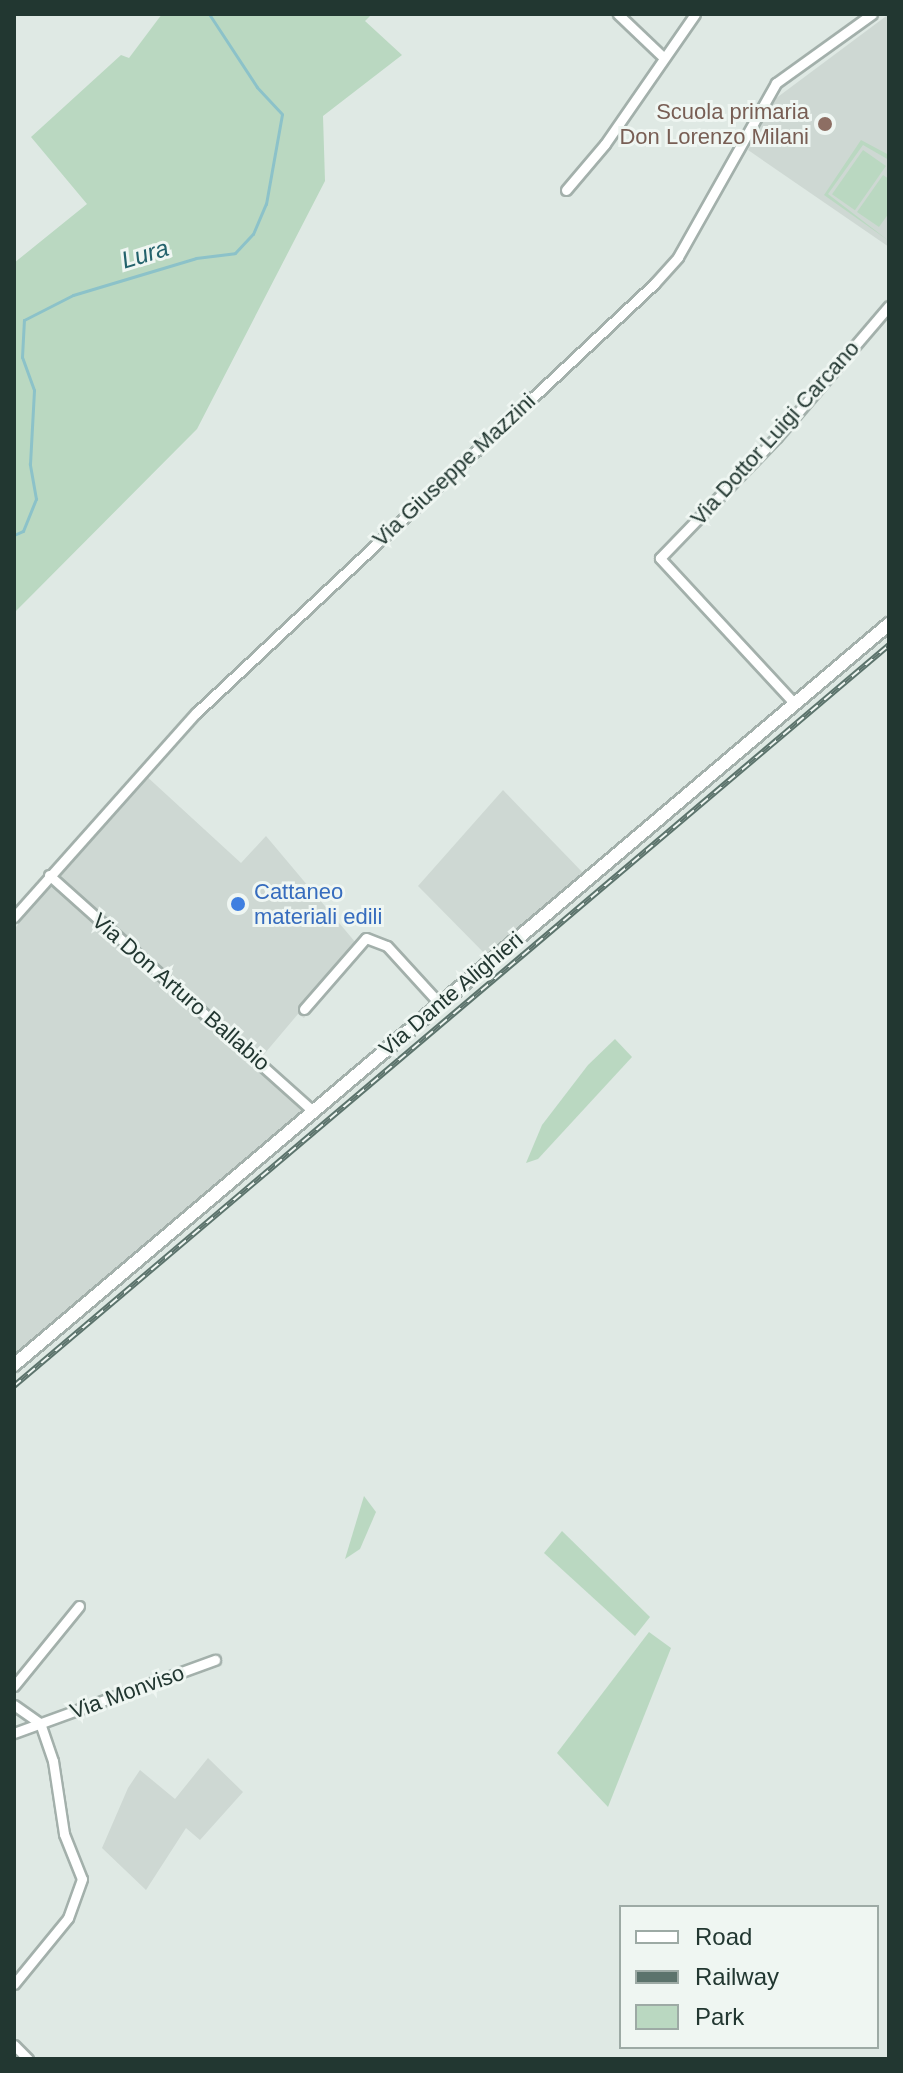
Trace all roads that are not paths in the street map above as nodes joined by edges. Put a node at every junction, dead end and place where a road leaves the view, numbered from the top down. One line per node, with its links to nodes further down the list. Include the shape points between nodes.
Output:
1 (618, 14): 4 (street)
2 (695, 14): 4 (street)
3 (872, 14): 9 (street, Via Giuseppe Mazzini, via 776,83 678,257 648,291 288,623 196,713)
4 (662, 56): 5 (street, via 605,144)
5 (566, 190)
6 (889, 306): 8 (street, Via Dottor Luigi Carcano, via 777,437 660,558)
7 (889, 624): 8 (street, Via Dante Alighieri)
8 (795, 704): 11 (street, Via Dante Alighieri)
9 (49, 875): 10 (street, Via Giuseppe Mazzini); 13 (street, Via Don Arturo Ballabio)
10 (14, 917)
11 (439, 1003): 12 (street, via 387,946 366,938); 13 (street, Via Dante Alighieri)
12 (304, 1009)
13 (312, 1110): 14 (street, Via Dante Alighieri)
14 (14, 1365)
15 (79, 1606): 17 (street)
16 (215, 1660): 19 (street, Via Monviso)
17 (14, 1686)
18 (14, 1705): 19 (street)
19 (40, 1723): 20 (street, Via Monviso); 21 (street, via 81,1890 59,1931)
20 (14, 1733)
21 (14, 1984)
22 (14, 2045): 23 (street)
23 (28, 2059)

